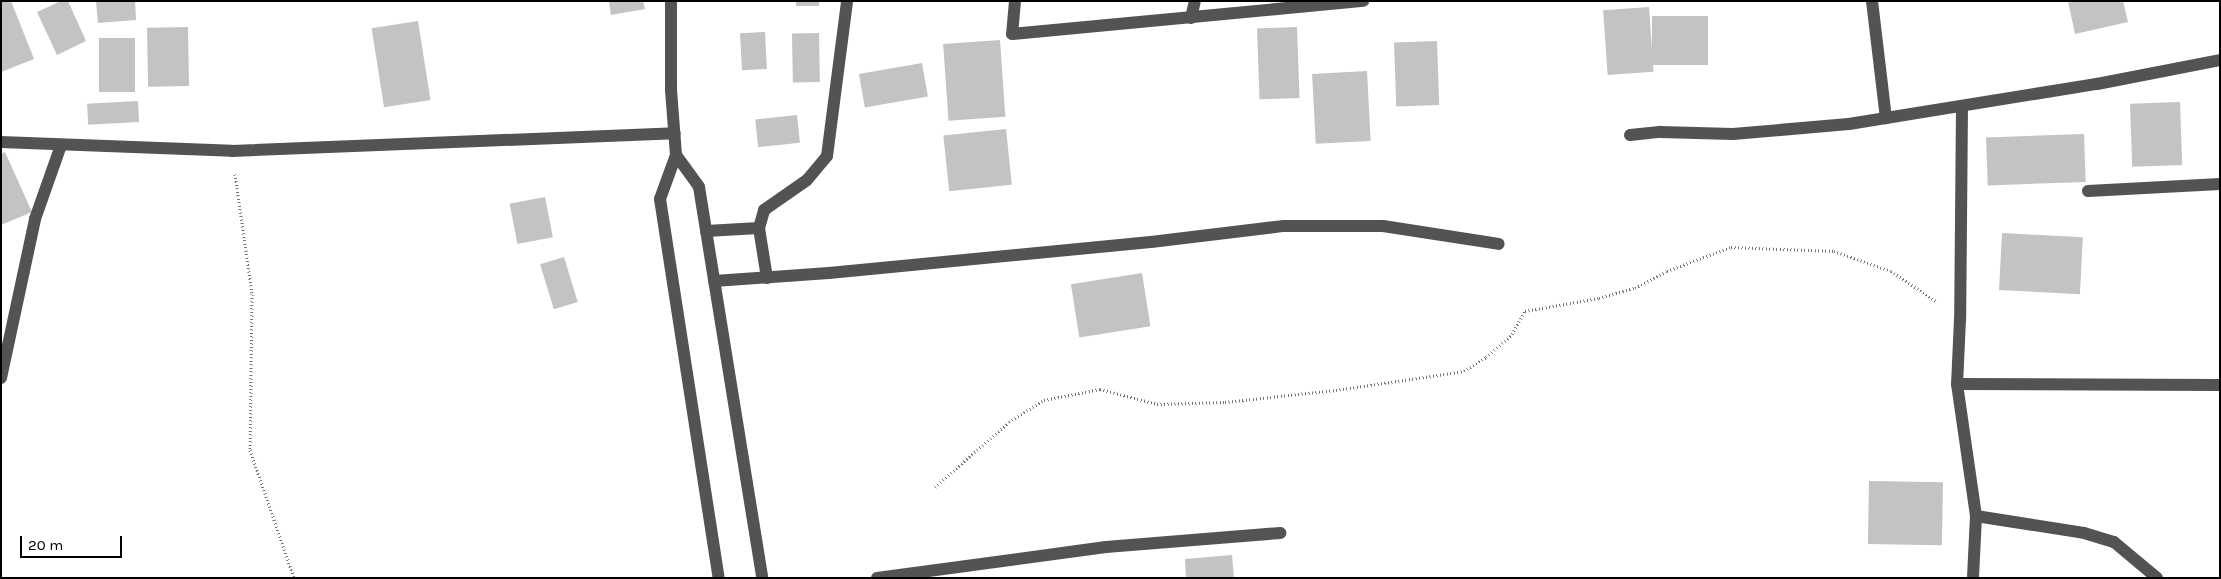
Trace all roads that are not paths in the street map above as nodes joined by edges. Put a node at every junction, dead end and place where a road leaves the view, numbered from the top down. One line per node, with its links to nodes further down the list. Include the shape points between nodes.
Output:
1 (671, 1): 11 (street, via 671,90)
2 (847, 1): 18 (street, via 827,156 807,180 764,210)
3 (1014, 1): 7 (street, via 1012,34)
4 (1195, 1): 7 (street)
5 (1363, 1): 7 (street)
6 (1872, 1): 10 (street)
7 (1191, 18)
8 (2220, 60): 9 (street)
9 (1962, 107): 10 (street); 24 (street)
10 (1886, 118): 12 (street, via 1732,134 1660,132)
11 (675, 133): 14 (street, via 232,151); 15 (street)
12 (1630, 135)
13 (1, 142): 14 (street)
14 (61, 144): 23 (street, via 35,219)
15 (676, 155): 19 (street, via 699,186); 28 (street, via 660,199)
16 (2220, 184): 17 (street)
17 (2088, 191)
18 (759, 228): 19 (street); 21 (street)
19 (706, 232): 22 (street)
20 (1499, 244): 21 (street, via 1383,226 1284,226 1151,242)
21 (767, 278): 22 (street)
22 (714, 280): 29 (street)
23 (1, 378)
24 (1957, 384): 25 (street); 26 (street)
25 (2220, 385)
26 (1976, 516): 31 (street); 32 (street, via 2084,533 2114,542)
27 (1280, 533): 30 (street, via 1106,547)
28 (719, 578)
29 (762, 578)
30 (877, 578)
31 (1973, 578)
32 (2157, 578)

